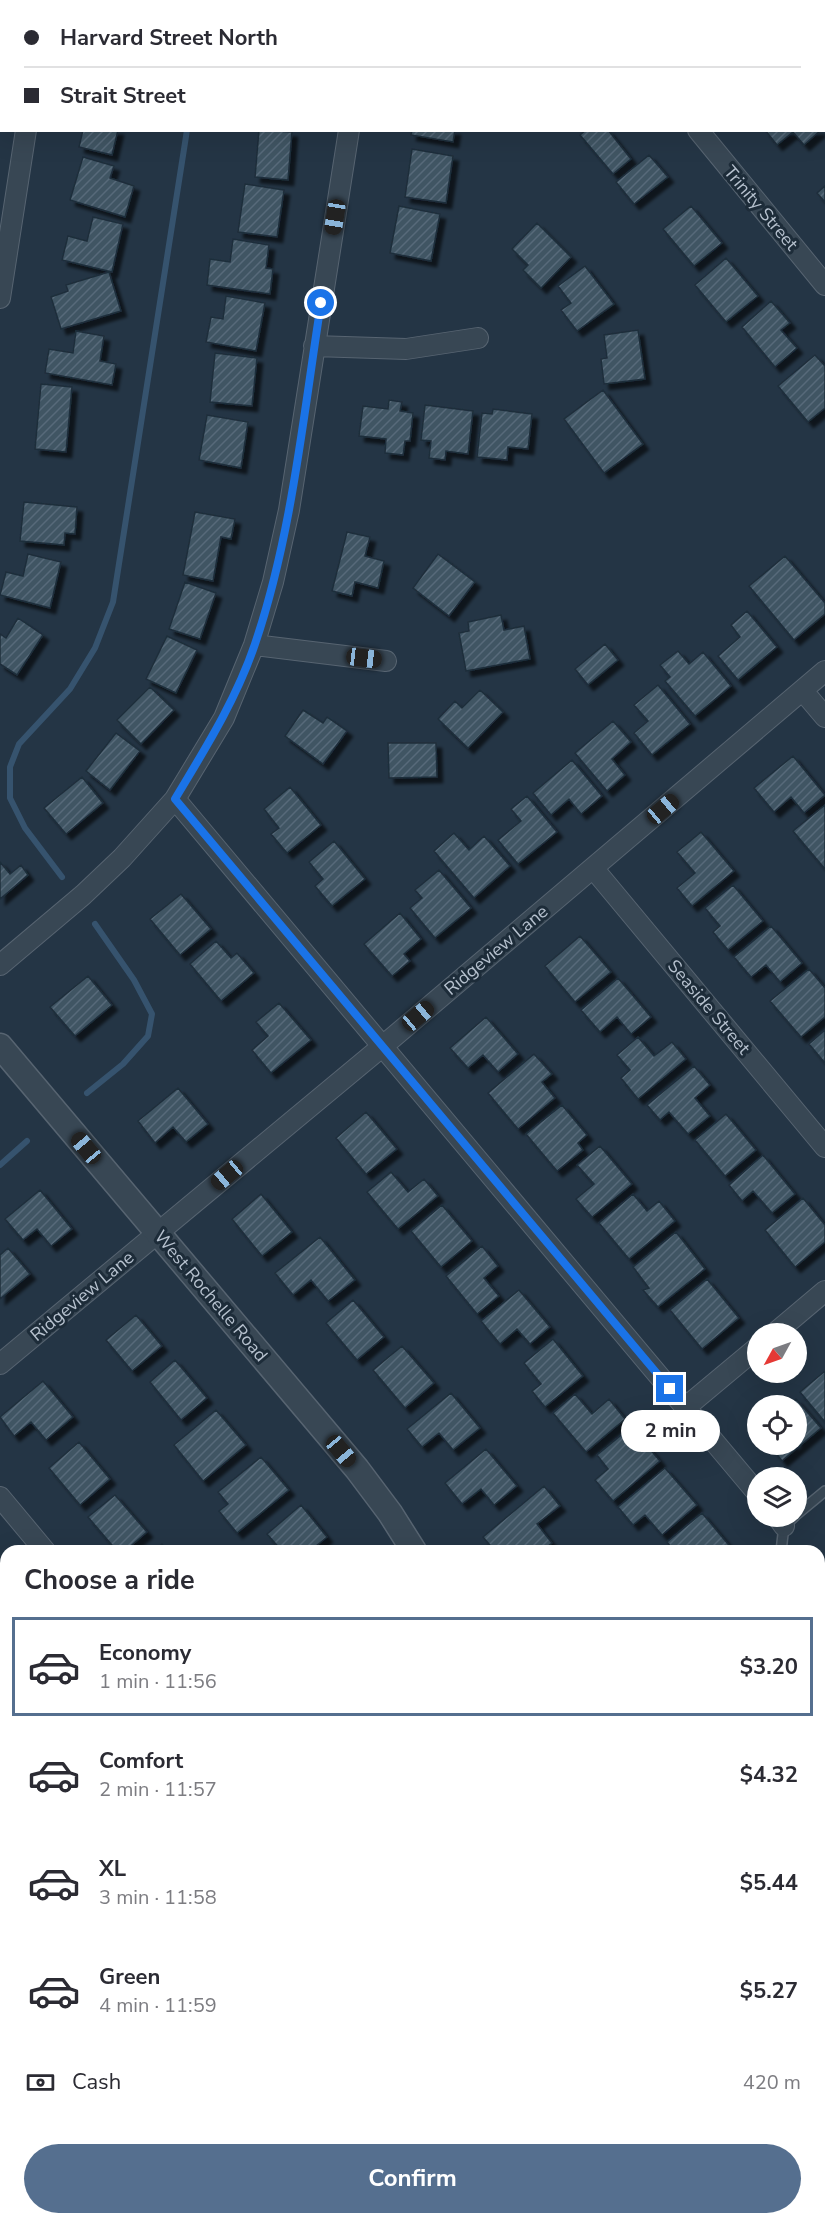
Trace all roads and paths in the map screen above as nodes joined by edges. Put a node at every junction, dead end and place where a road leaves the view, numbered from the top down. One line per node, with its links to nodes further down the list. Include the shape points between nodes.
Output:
1 (26, 132): 5 (street)
2 (349, 132): 7 (street)
3 (700, 132): 4 (street, Trinity Street)
4 (825, 285)
5 (0, 298)
6 (478, 338): 7 (street, via 405,349)
7 (315, 346): 8 (street, via 289,510)
8 (254, 645): 9 (street); 13 (street, via 224,718)
9 (386, 661)
10 (825, 671): 11 (street, Ridgeview Lane)
11 (803, 691): 12 (street); 14 (street, Ridgeview Lane)
12 (825, 717)
13 (175, 799): 15 (street, via 83,895); 16 (street)
14 (593, 868): 16 (street, Ridgeview Lane); 18 (street, Seaside Street)
15 (0, 965)
16 (384, 1045): 19 (street, Ridgeview Lane); 24 (street)
17 (0, 1046): 19 (street, West Rochelle Road)
18 (825, 1147)
19 (158, 1232): 23 (street, Ridgeview Lane); 31 (street, West Rochelle Road, via 357,1469)
20 (825, 1291): 21 (street)
21 (787, 1323)
22 (747, 1356): 24 (street)
23 (0, 1364)
24 (686, 1407): 25 (street)
25 (747, 1481)
26 (825, 1491): 28 (lane)
27 (0, 1497): 30 (street)
28 (807, 1504)
29 (786, 1527): 32 (lane)
30 (40, 1545)
31 (410, 1545)
32 (782, 1545)

